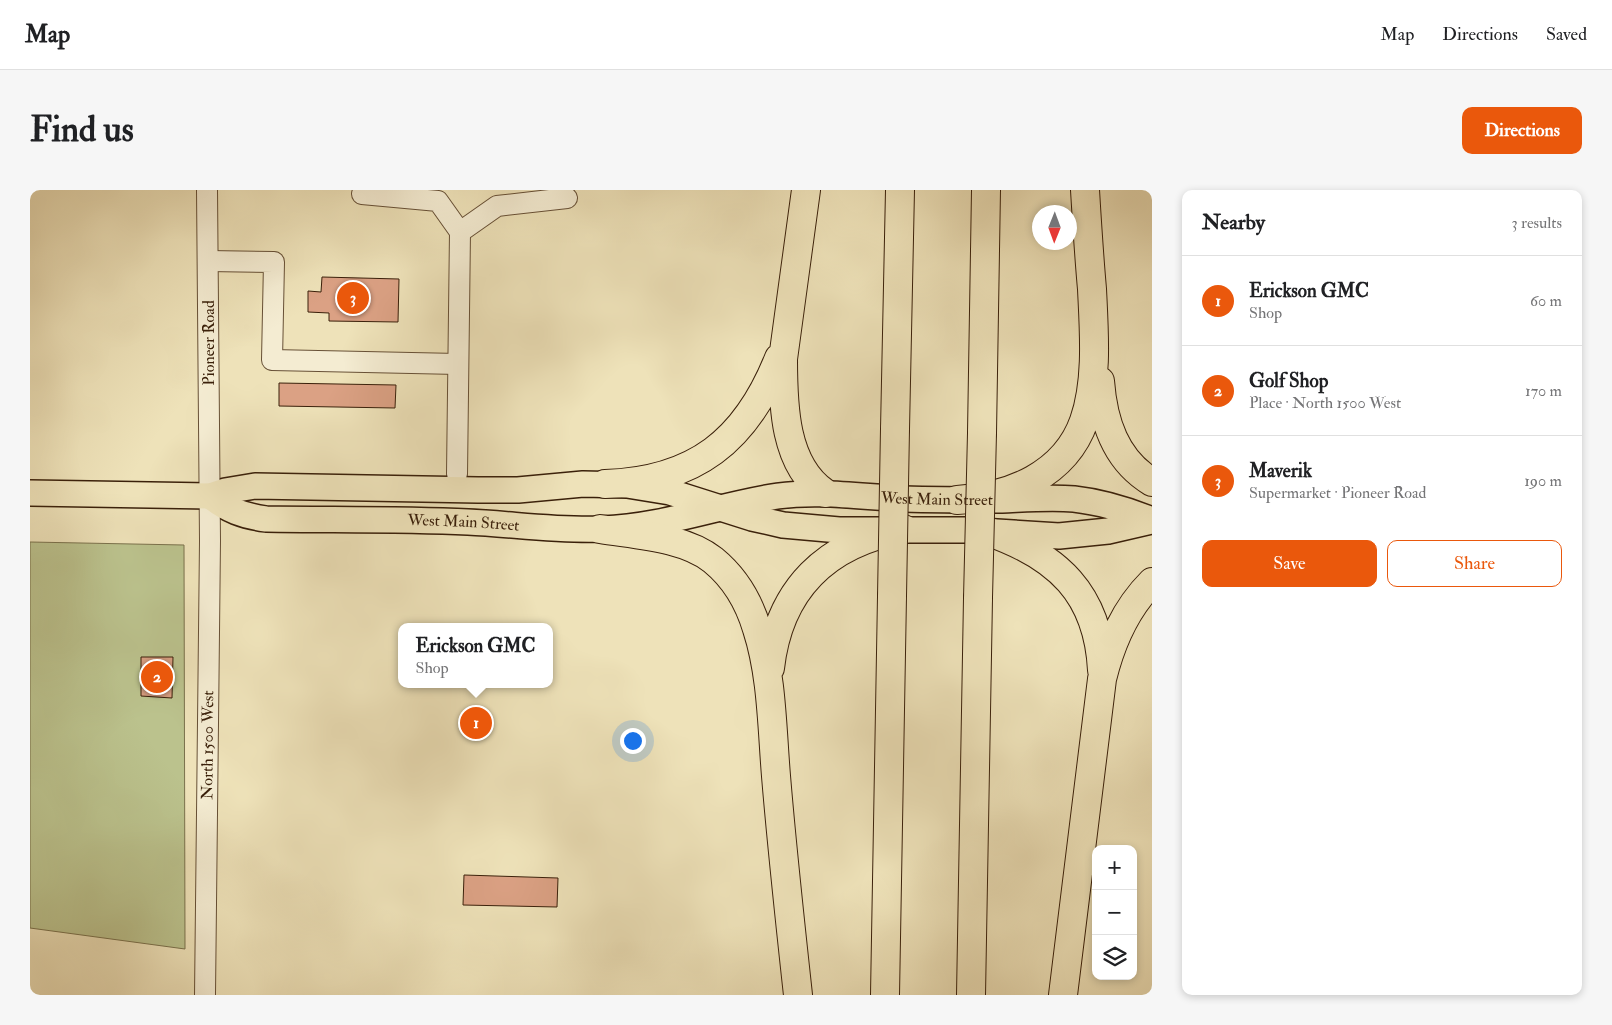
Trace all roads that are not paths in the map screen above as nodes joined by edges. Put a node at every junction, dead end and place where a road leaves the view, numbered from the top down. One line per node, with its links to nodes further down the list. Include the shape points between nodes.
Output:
1 (207, 190): 9 (street, Pioneer Road)
2 (806, 190): 11 (highway)
3 (900, 190): 30 (highway, bridge)
4 (986, 190): 31 (highway, bridge)
5 (1085, 190): 10 (highway)
6 (362, 194): 8 (street, via 438,201)
7 (567, 198): 8 (street, via 497,206)
8 (460, 232): 12 (street)
9 (208, 261): 12 (street, via 274,262 272,360); 18 (street, Pioneer Road)
10 (1094, 320): 14 (highway, via 1101,397 1108,428 1123,456); 19 (highway, via 1088,408 1079,433 1065,456 1040,476 1010,491)
11 (786, 332): 15 (highway, via 780,355 760,399 747,418 715,451 687,468 664,476); 17 (highway, via 783,386 791,438 803,471 816,487)
12 (458, 364): 13 (street)
13 (457, 474)
14 (1152, 482)
15 (605, 484): 18 (main road, West Main Street, via 518,490 255,486); 20 (main road, West Main Street, via 670,492)
16 (30, 492): 18 (main road, West Main Street)
17 (826, 493): 19 (main road, West Main Street); 20 (main road, West Main Street, via 781,496)
18 (210, 496): 22 (main road, West Main Street, via 230,510 254,518 465,522); 28 (street, North 1500 West)
19 (957, 500): 21 (main road, West Main Street, via 1074,499 1117,507)
20 (720, 508): 22 (main road, West Main Street, via 659,523); 23 (main road, West Main Street, via 783,525 839,530)
21 (1152, 520): 24 (main road, West Main Street, via 1084,534)
22 (600, 529): 27 (highway, via 683,544 724,570 742,592 757,628)
23 (904, 529): 24 (main road, West Main Street); 27 (highway, via 870,537 839,552 822,564 798,590 775,639)
24 (989, 532): 26 (highway, via 1041,556 1072,583 1092,621)
25 (1152, 582): 26 (highway, via 1134,602 1118,630)
26 (1102, 679): 32 (highway)
27 (769, 697): 29 (highway)
28 (205, 995)
29 (798, 995)
30 (885, 995)
31 (971, 995)
32 (1063, 995)

